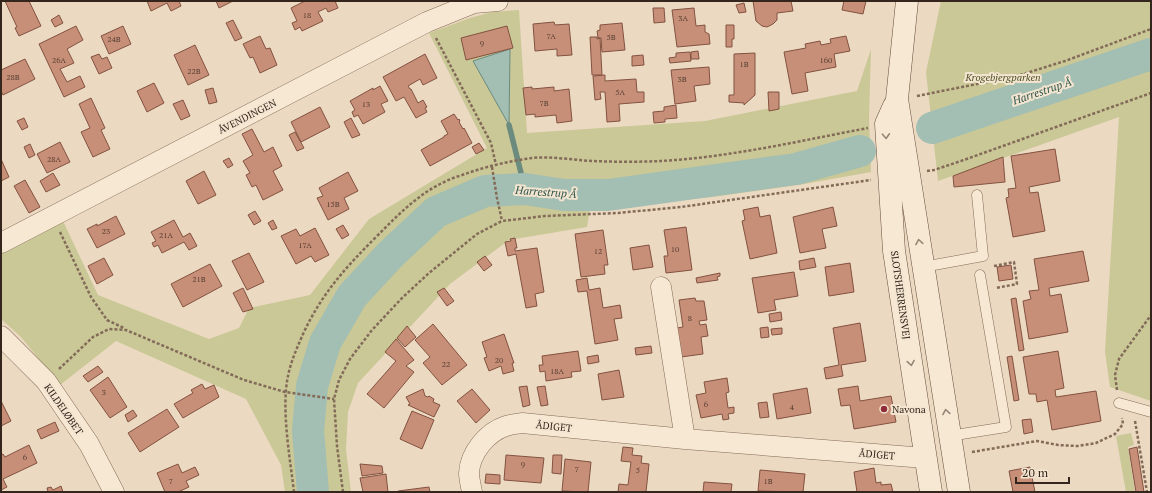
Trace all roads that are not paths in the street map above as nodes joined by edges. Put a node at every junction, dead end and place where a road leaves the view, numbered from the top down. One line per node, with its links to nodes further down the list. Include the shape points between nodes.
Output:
1 (498, 1): 3 (street, ÅVENDINGEN)
2 (907, 1): 4 (street, SLOTSHERRENSVEJ)
3 (474, 2): 7 (street, ÅVENDINGEN, via 427,22)
4 (897, 100): 5 (street, SLOTSHERRENSVEJ); 5 (street, SLOTSHERRENSVEJ, one-way to 5, via 886,124)
5 (898, 176): 8 (street, SLOTSHERRENSVEJ, one-way to 5); 16 (street, SLOTSHERRENSVEJ, one-way to 16, via 894,251)
6 (977, 195): 8 (lane, via 983,256)
7 (1, 243)
8 (923, 267): 15 (street, SLOTSHERRENSVEJ, one-way to 8)
9 (980, 275): 15 (lane, via 1006,427)
10 (661, 287): 14 (street)
11 (1, 336): 17 (street, KILDELØBET, via 46,381 89,444)
12 (1119, 402): 13 (lane)
13 (1151, 412)
14 (685, 439): 16 (street, ÅDIGET); 18 (street, ÅDIGET, via 522,423 506,426 491,434 472,458 469,473)
15 (951, 445): 20 (street, SLOTSHERRENSVEJ)
16 (925, 458): 19 (street, SLOTSHERRENSVEJ)
17 (114, 492)
18 (472, 492)
19 (931, 492)
20 (959, 492)

